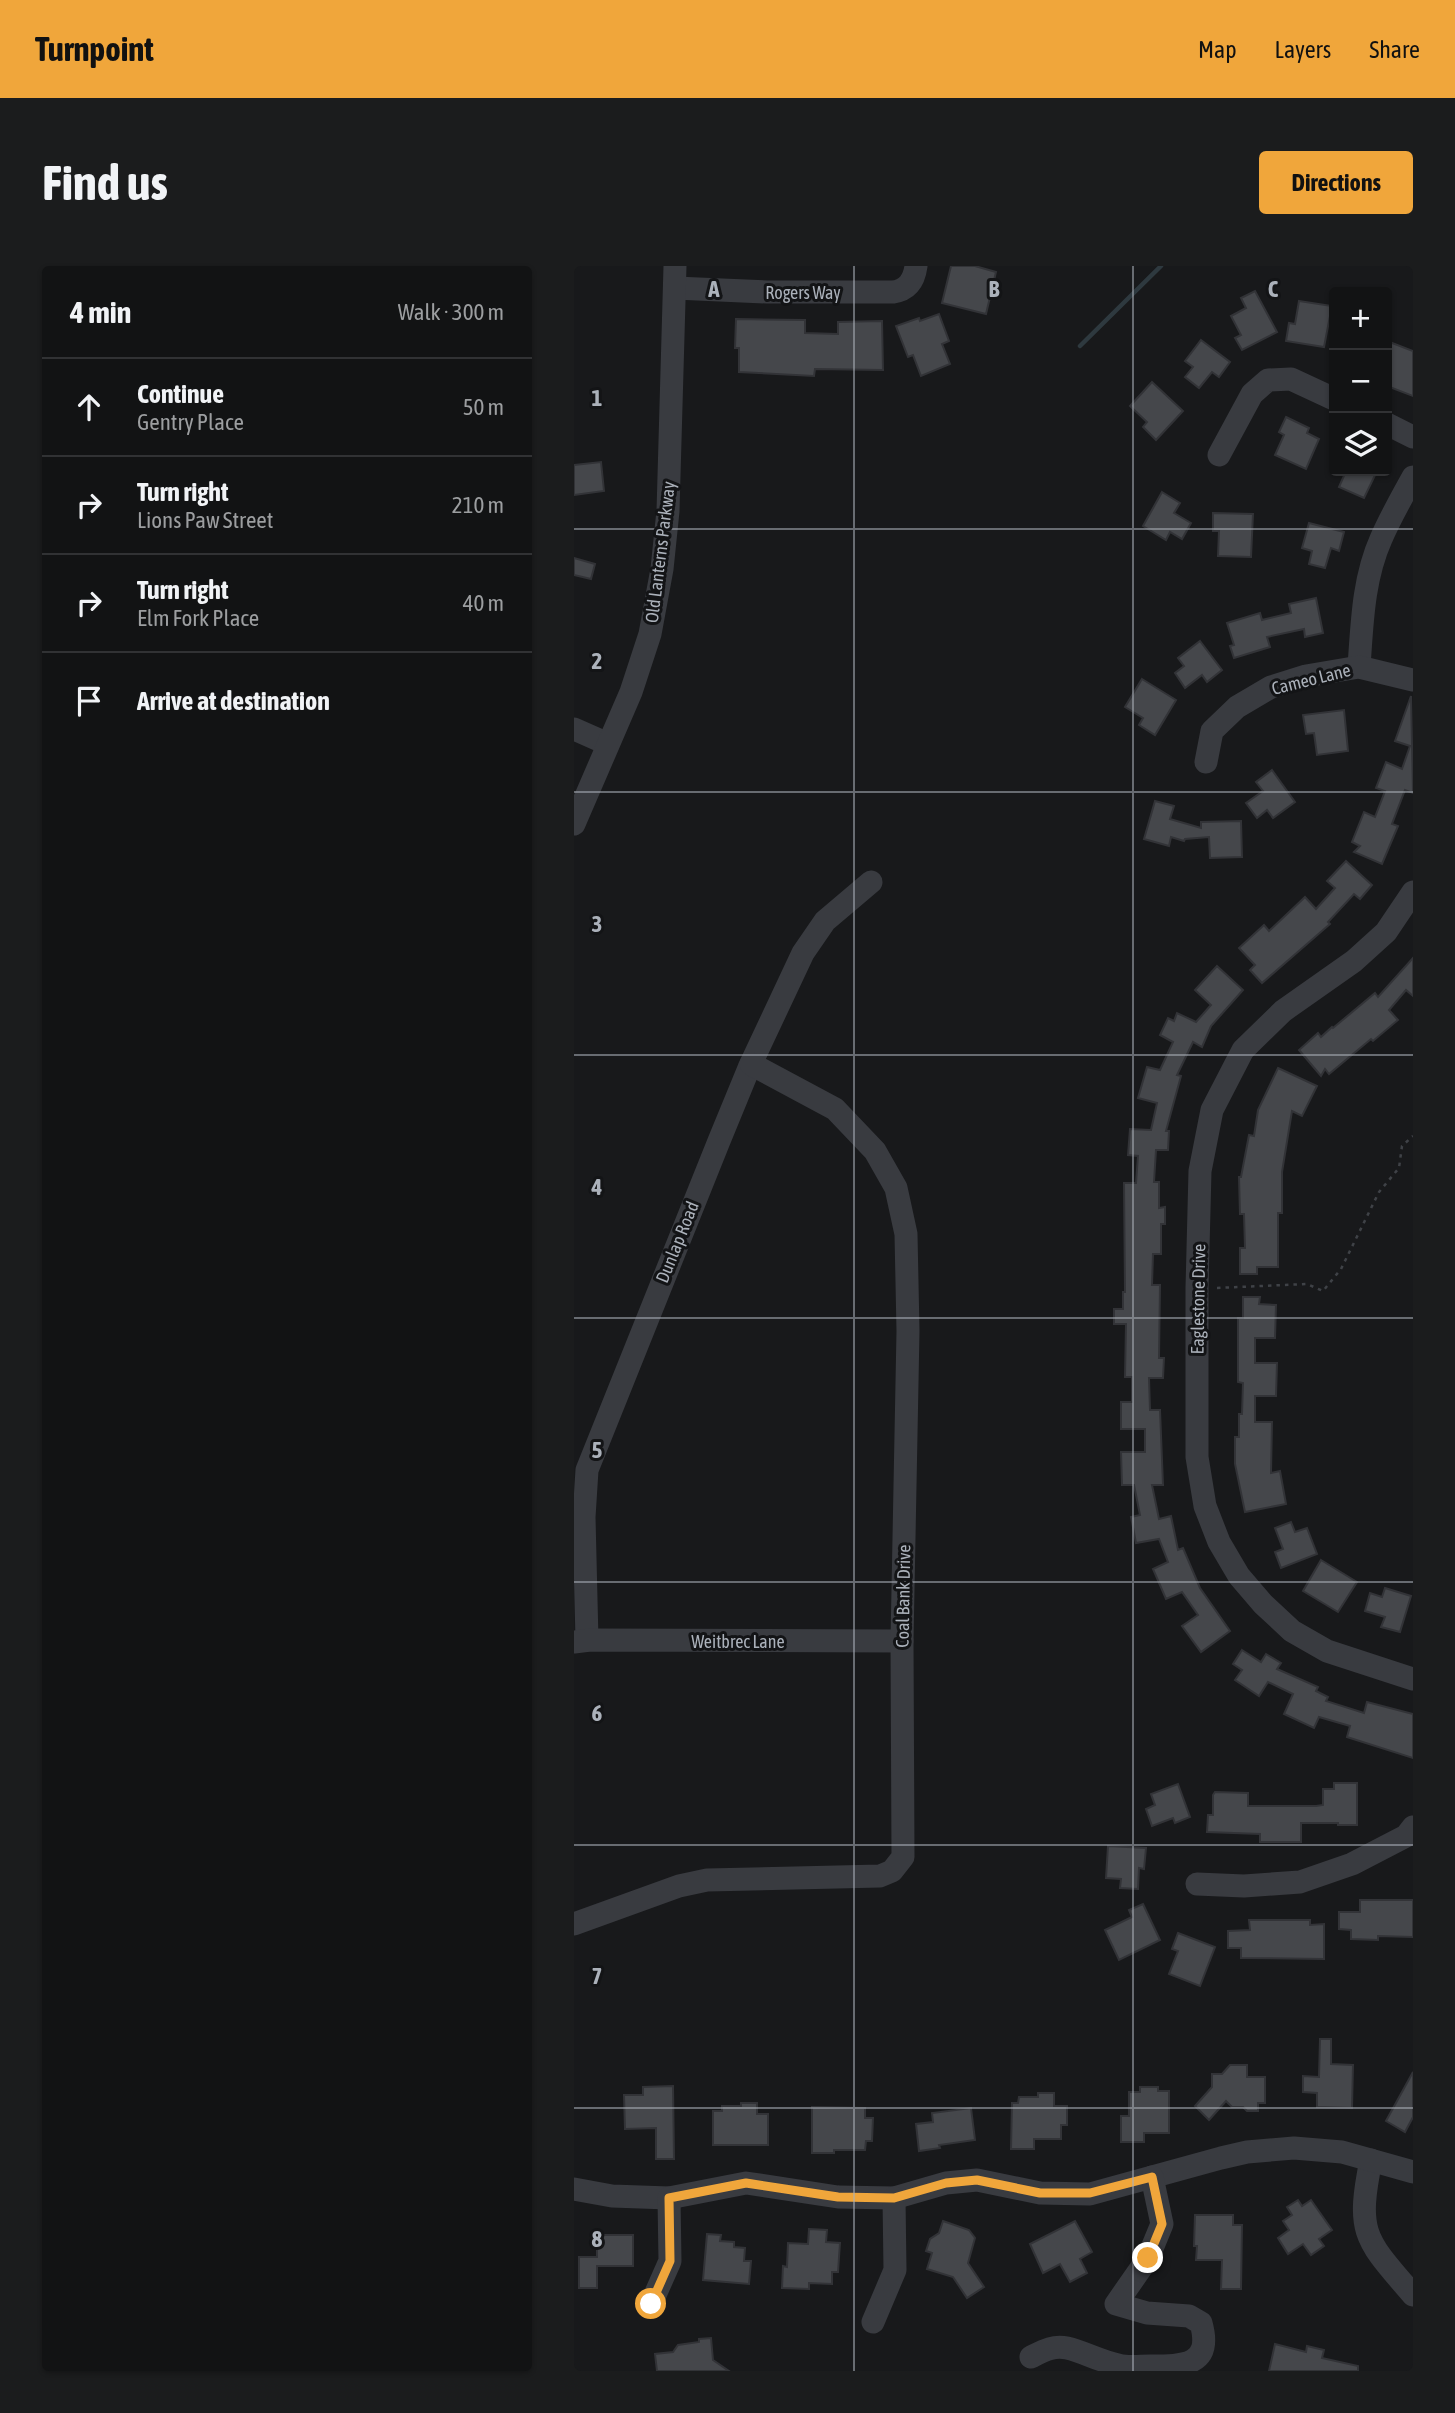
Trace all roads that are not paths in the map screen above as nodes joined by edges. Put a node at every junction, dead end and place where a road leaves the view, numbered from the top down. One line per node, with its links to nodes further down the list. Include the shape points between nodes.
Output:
1 (916, 266): 2 (street, Rogers Way, via 910,284 893,292 767,292)
2 (675, 277): 11 (street, Old Lanterns Parkway, via 662,569 650,634)
3 (1329, 397): 6 (street, via 1291,379 1268,380 1252,394)
4 (1392, 426): 5 (street)
5 (1413, 437)
6 (1219, 455)
7 (1413, 477): 8 (street, via 1380,540 1371,570)
8 (1359, 667): 9 (street, Cameo Lane); 12 (street, Cameo Lane, via 1271,687 1237,707 1212,731)
9 (1413, 680)
10 (574, 729): 11 (street)
11 (608, 744): 13 (street, Old Lanterns Parkway)
12 (1206, 762)
13 (574, 824)
14 (871, 882): 16 (street, Dunlap Road, via 825,921 803,953)
15 (1413, 892): 19 (street, Eaglestone Drive, via 1386,932 1354,961 1283,1011 1243,1050 1212,1110 1200,1171 1197,1288 1197,1457 1205,1506 1219,1542 1239,1576 1292,1631 1327,1651)
16 (751, 1064): 17 (street, Dunlap Road, via 587,1470); 18 (street, Coal Bank Drive, via 835,1109 875,1151 896,1188 906,1234 907,1303)
17 (581, 1641): 18 (street, Weitbrec Lane)
18 (902, 1641): 22 (street, Coal Bank Drive, via 903,1857 892,1871 880,1876 706,1880)
19 (1413, 1679)
20 (1411, 1835): 21 (street, via 1352,1864 1300,1882)
21 (1197, 1884)
22 (574, 1923)
23 (1371, 2160): 24 (street); 25 (street, via 1319,2149 1270,2150); 29 (street, via 1364,2225 1381,2257)
24 (1413, 2172)
25 (1152, 2177): 28 (street, via 1090,2193 1040,2193 977,2180 946,2183); 32 (street, via 1162,2224 1148,2258 1116,2304 1147,2313 1189,2316 1201,2323 1203,2350 1195,2360 1178,2366 1122,2367 1051,2347)
26 (574, 2189): 27 (street)
27 (669, 2198): 28 (street, via 746,2183 838,2197); 30 (street, via 670,2261)
28 (894, 2198): 31 (street, via 895,2270)
29 (1413, 2295)
30 (651, 2304)
31 (873, 2322)
32 (1031, 2357)

